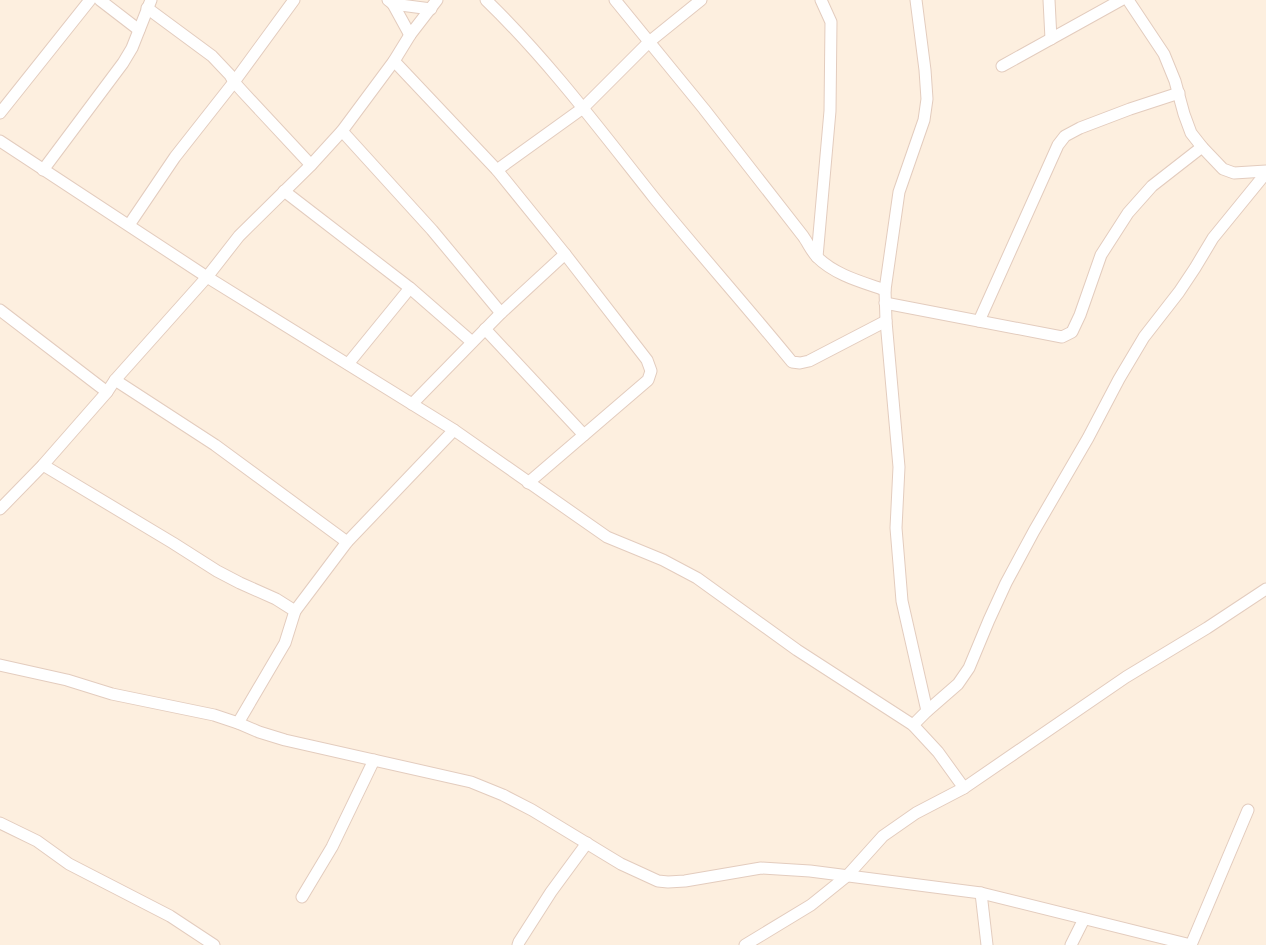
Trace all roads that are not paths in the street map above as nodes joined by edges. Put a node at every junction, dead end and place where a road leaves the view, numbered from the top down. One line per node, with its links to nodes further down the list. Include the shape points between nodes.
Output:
1 (90, 0): 24 (street)
2 (100, 0): 15 (street)
3 (294, 0): 21 (street)
4 (486, 0): 23 (street, via 508,21)
5 (615, 0): 18 (street)
6 (701, 0): 18 (street)
7 (822, 0): 35 (street, via 831,22 830,111)
8 (916, 0): 38 (street, via 925,70 924,120 899,192)
9 (1048, 0): 17 (street)
10 (1121, 0): 17 (street)
11 (1128, 0): 22 (street, via 1164,54)
12 (391, 2): 14 (street); 16 (street)
13 (149, 4): 15 (street); 21 (street, via 212,56)
14 (434, 4): 16 (street)
15 (139, 30): 29 (street, via 123,63)
16 (410, 35): 19 (street)
17 (1051, 39): 20 (street)
18 (649, 42): 23 (street); 35 (street, via 704,109)
19 (394, 61): 25 (street); 30 (street)
20 (1002, 66)
21 (234, 82): 28 (street); 33 (street, via 175,157)
22 (1179, 93): 27 (street, via 1190,133); 43 (street, via 1130,109 1065,136 1058,145)
23 (583, 108): 30 (street); 42 (street, via 792,362 809,362)
24 (0, 113)
25 (342, 131): 28 (street); 41 (street, via 432,230)
26 (0, 141): 29 (street)
27 (1202, 147): 31 (street, via 1223,169 1234,173); 43 (street, via 1152,186 1128,213 1101,255 1072,332 1062,337)
28 (312, 165): 32 (street)
29 (43, 170): 33 (street)
30 (497, 170): 34 (street)
31 (1266, 172): 59 (street, via 1213,238 1179,292 1144,337 1006,583 969,668 958,684)
32 (284, 191): 36 (street, via 239,236); 37 (street)
33 (130, 225): 36 (street)
34 (565, 254): 41 (street); 51 (street, via 647,360 650,371 648,380)
35 (817, 257): 38 (street, via 851,279)
36 (207, 277): 46 (street); 47 (street)
37 (410, 288): 45 (street); 46 (street)
38 (885, 290): 39 (street)
39 (885, 303): 42 (street); 43 (street)
40 (0, 310): 48 (street)
41 (501, 313): 44 (street)
42 (886, 321): 59 (street, via 899,468 896,528 902,601)
43 (979, 321)
44 (485, 329): 45 (street); 51 (street)
45 (472, 342): 49 (street)
46 (348, 364): 49 (street)
47 (115, 380): 48 (street); 55 (street, via 215,445)
48 (107, 392): 52 (street)
49 (412, 404): 50 (street)
50 (454, 430): 53 (street); 55 (street)
51 (584, 435): 53 (street)
52 (43, 466): 54 (street); 57 (street, via 217,571)
53 (528, 483): 61 (street, via 607,537 663,560 697,578 797,650)
54 (0, 509)
55 (348, 542): 57 (street)
56 (1266, 589): 63 (street, via 1126,676)
57 (296, 611): 60 (street, via 285,642)
58 (0, 665): 60 (street, via 67,680 112,694 214,715)
59 (927, 711): 61 (street)
60 (238, 723): 62 (street, via 285,740)
61 (913, 725): 63 (street, via 938,752)
62 (374, 760): 66 (street, via 471,782 532,810); 69 (street, via 332,847)
63 (964, 788): 67 (street, via 916,813 883,836)
64 (1248, 810): 71 (street)
65 (0, 823): 72 (street, via 37,841 69,864 170,916)
66 (587, 843): 67 (street, via 621,864 658,881 685,880 761,868); 73 (street, via 551,892)
67 (847, 876): 68 (street); 74 (street, via 811,904)
68 (981, 894): 70 (street); 75 (street)
69 (302, 897)
70 (1084, 919): 71 (street); 76 (street)
71 (1185, 944)
72 (214, 945)
73 (518, 945)
74 (745, 945)
75 (987, 945)
76 (1071, 945)

